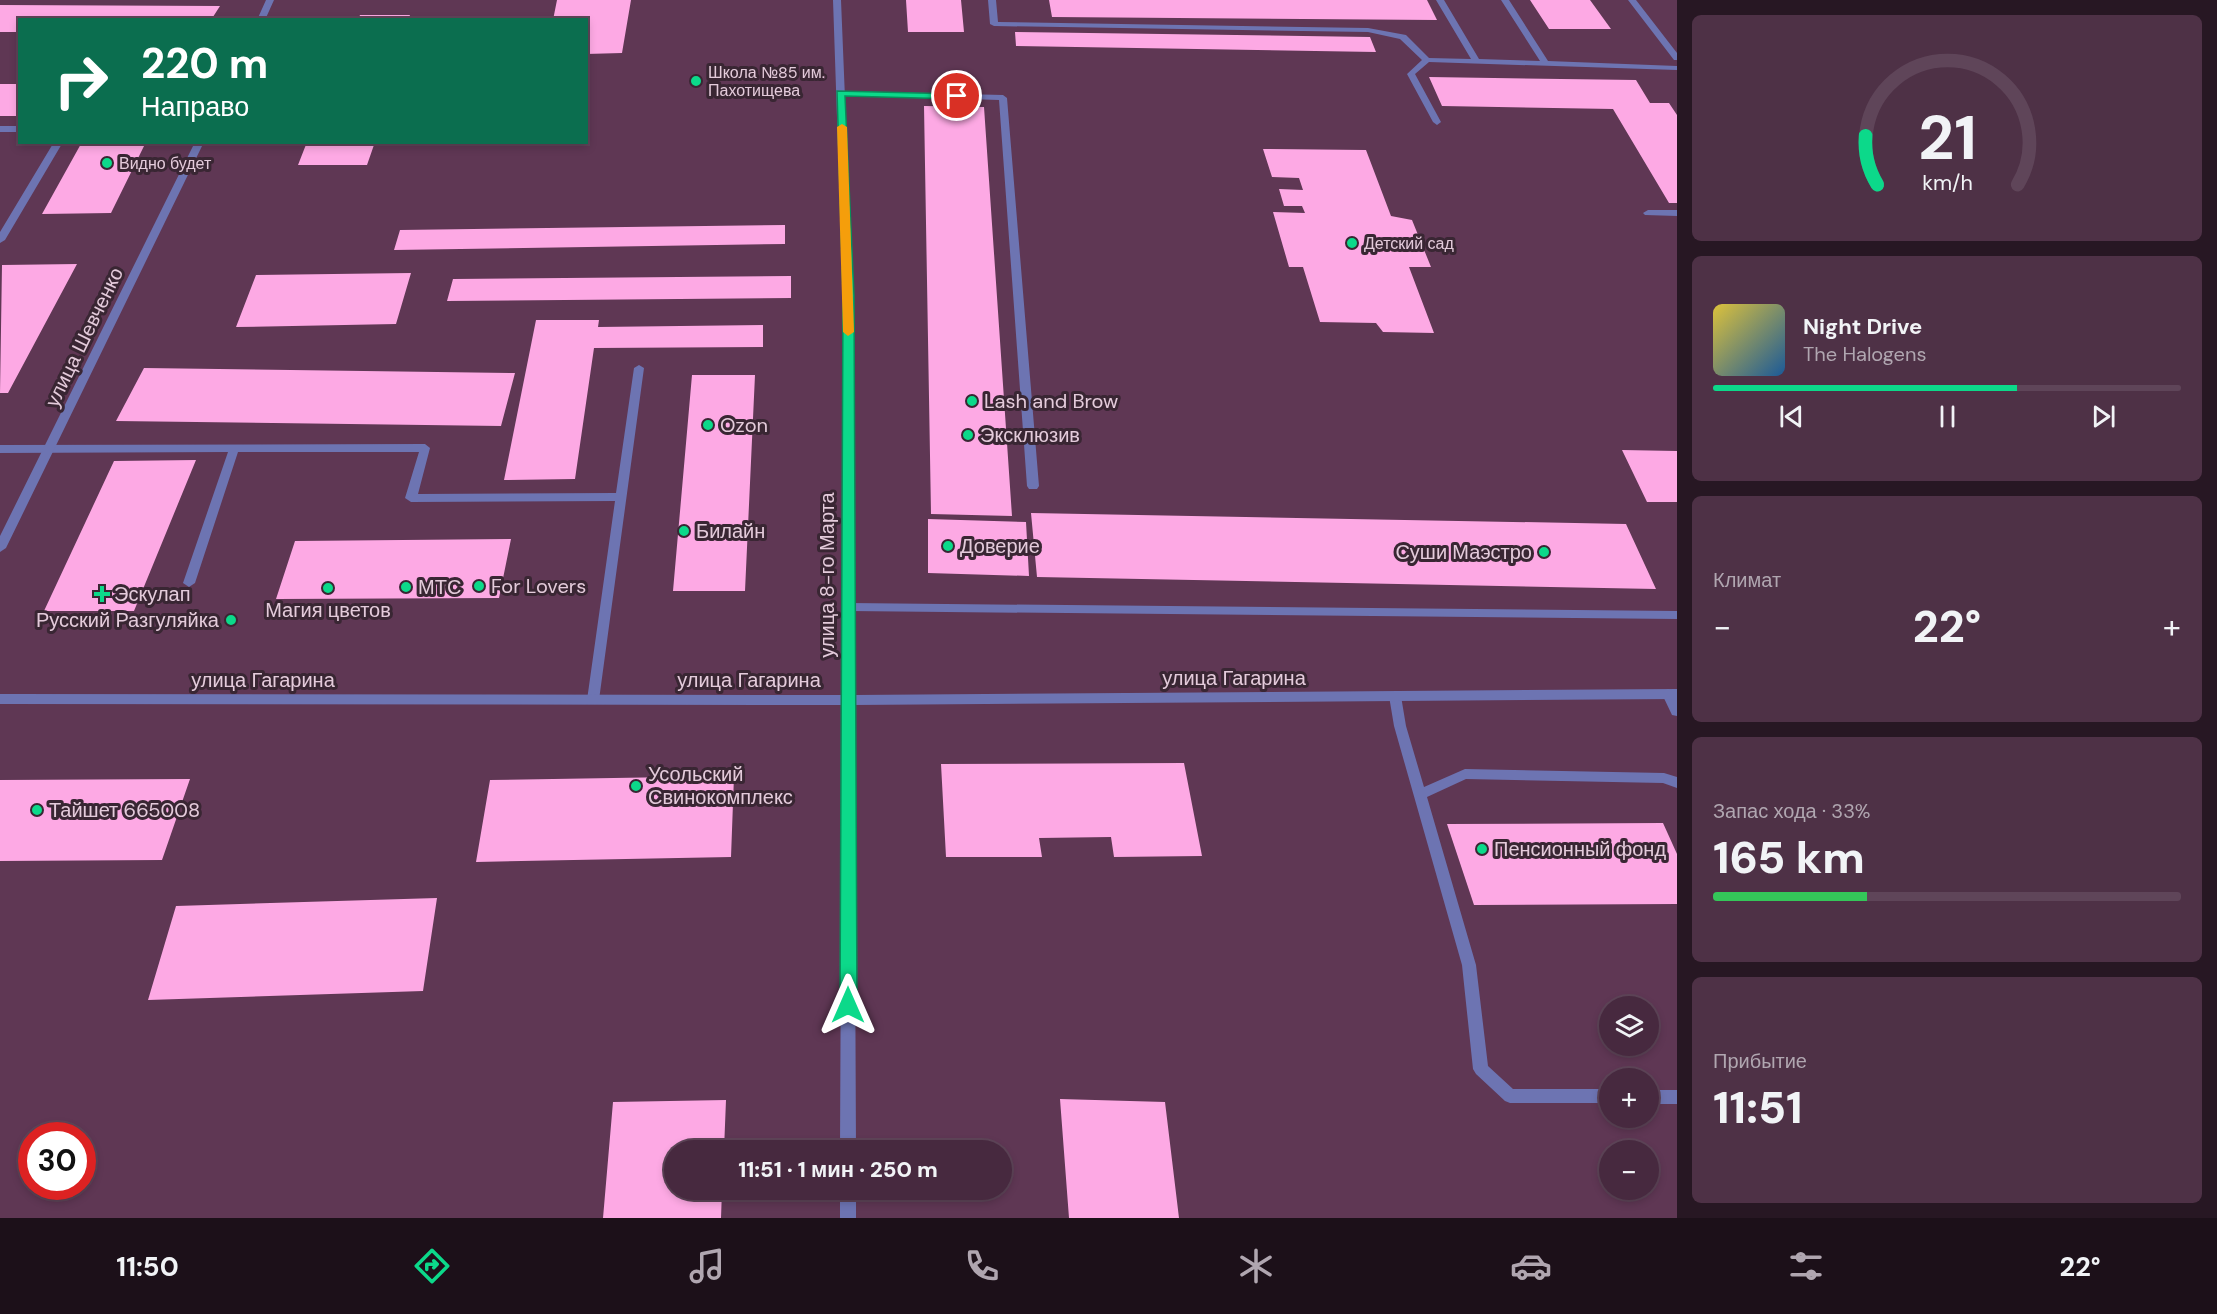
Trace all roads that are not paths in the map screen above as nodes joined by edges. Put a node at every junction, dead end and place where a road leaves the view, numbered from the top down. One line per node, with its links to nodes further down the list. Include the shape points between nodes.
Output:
1 (270, 0): 7 (street)
2 (837, 0): 13 (street, улица 8-го Марта)
3 (992, 0): 9 (street, via 994,24 1368,30 1403,37)
4 (1440, 0): 10 (street)
5 (1505, 0): 11 (street)
6 (1632, 0): 8 (street)
7 (262, 18)
8 (1677, 58)
9 (1427, 60): 10 (street); 14 (street, via 1411,74)
10 (1477, 62): 11 (street)
11 (1546, 64): 12 (street)
12 (1677, 68)
13 (840, 93): 26 (street, via 1003,98); 30 (street, улица 8-го Марта, via 848,295)
14 (1437, 122)
15 (0, 129): 16 (street)
16 (18, 129)
17 (58, 144): 21 (street)
18 (199, 144): 24 (street, улица Шевченко)
19 (1648, 213): 20 (street)
20 (1677, 213)
21 (0, 240)
22 (639, 368): 27 (street)
23 (0, 449): 24 (street)
24 (49, 449): 25 (street); 28 (street, улица Шевченко)
25 (234, 449): 27 (street, via 425,448 411,498); 29 (street)
26 (1034, 486)
27 (621, 497): 35 (street)
28 (0, 548)
29 (189, 583)
30 (849, 607): 31 (street); 36 (street, улица 8-го Марта)
31 (1677, 615)
32 (1672, 694): 33 (street, улица Гагарина); 37 (street)
33 (1395, 696): 36 (street, улица Гагарина); 39 (street)
34 (0, 699): 35 (street, улица Гагарина)
35 (593, 700): 36 (street, улица Гагарина)
36 (848, 700): 43 (street, улица 8-го Марта)
37 (1677, 711)
38 (1677, 783): 39 (street, via 1664,778 1465,774)
39 (1419, 795): 40 (street, via 1468,965 1481,1069 1510,1096)
40 (1599, 1096)
41 (1659, 1096): 42 (street)
42 (1677, 1097)
43 (848, 1140)
44 (848, 1200): 45 (street)
45 (848, 1218)

